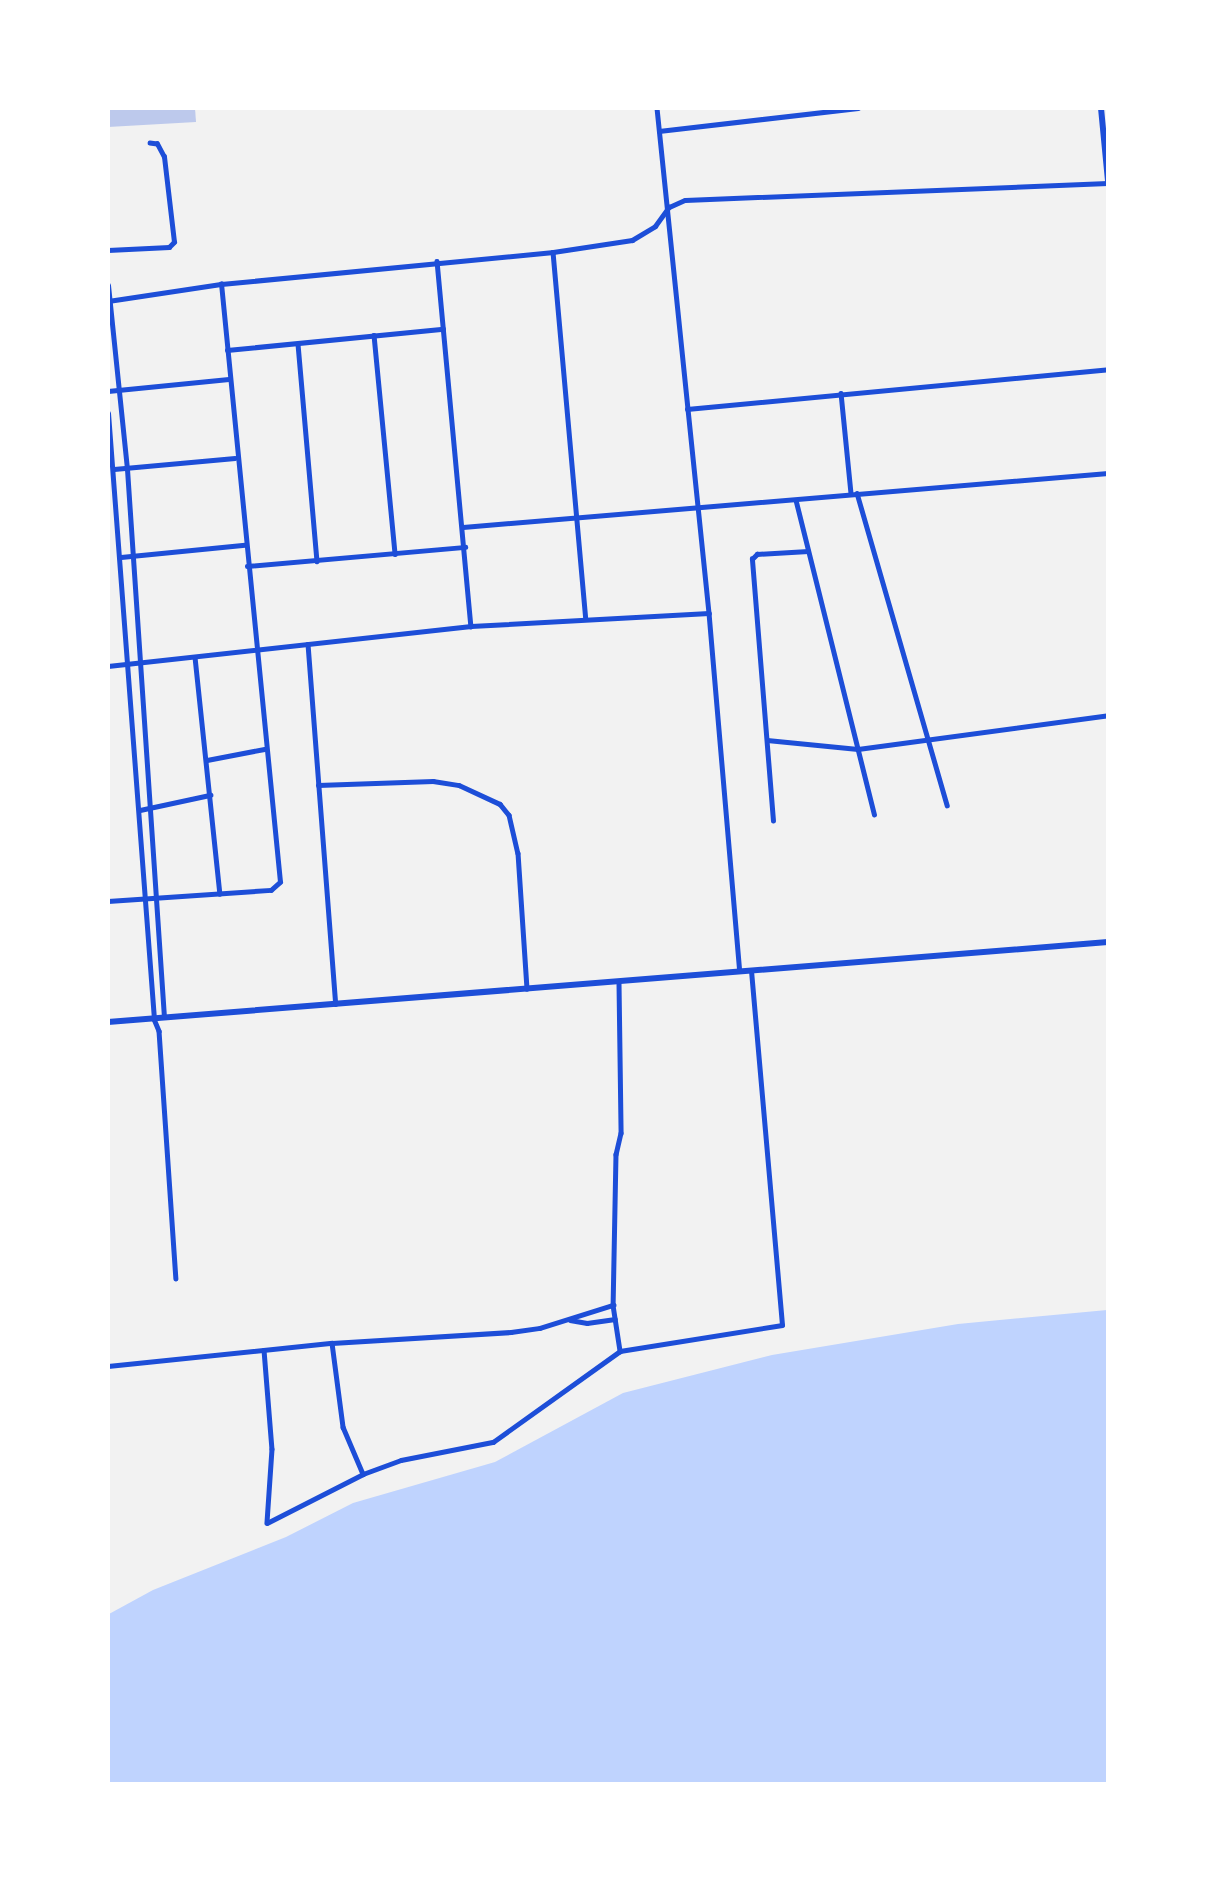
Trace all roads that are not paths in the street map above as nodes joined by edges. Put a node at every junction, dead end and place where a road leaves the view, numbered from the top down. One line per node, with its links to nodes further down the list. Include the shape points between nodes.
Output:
1 (657, 108): 4 (street)
2 (858, 108): 4 (street)
3 (1101, 108): 6 (main road)
4 (659, 131): 7 (street)
5 (150, 143): 8 (street, via 157,144 164,157 174,242 169,247)
6 (1108, 182): 7 (street, via 685,200)
7 (669, 207): 9 (street, via 655,226 632,240); 23 (street)
8 (108, 250)
9 (553, 252): 10 (street); 33 (street)
10 (437, 261): 11 (street); 14 (street)
11 (221, 284): 13 (street); 17 (street)
12 (108, 285): 13 (street)
13 (109, 301): 20 (street)
14 (443, 329): 15 (street); 34 (street)
15 (374, 335): 16 (street); 38 (street)
16 (298, 344): 17 (street); 41 (street)
17 (227, 350): 19 (street)
18 (1108, 369): 22 (street)
19 (228, 379): 20 (street); 25 (street)
20 (117, 390): 21 (street); 27 (street)
21 (108, 391)
22 (841, 393): 23 (street); 30 (street)
23 (687, 409): 32 (street)
24 (108, 413): 26 (street)
25 (234, 458): 27 (street); 35 (street)
26 (114, 469): 27 (street); 40 (street)
27 (127, 469): 39 (street)
28 (1108, 473): 29 (street)
29 (857, 492): 30 (street); 54 (street)
30 (850, 493): 31 (street)
31 (796, 500): 32 (street); 37 (street)
32 (698, 508): 33 (street); 43 (street)
33 (575, 515): 34 (street); 44 (street)
34 (463, 527): 36 (street)
35 (244, 545): 39 (street); 42 (street)
36 (465, 547): 38 (street); 45 (street)
37 (808, 551): 53 (street, via 757,554 752,559); 56 (street)
38 (395, 554): 41 (street)
39 (133, 556): 40 (street); 49 (street)
40 (121, 557): 51 (street)
41 (317, 561): 42 (street)
42 (247, 566): 47 (street)
43 (709, 613): 44 (street); 70 (street)
44 (586, 619): 45 (street)
45 (471, 626): 46 (street)
46 (307, 644): 47 (street); 58 (street)
47 (255, 650): 48 (street); 55 (street)
48 (195, 657): 49 (street); 57 (street)
49 (140, 664): 51 (street); 61 (street)
50 (108, 666): 51 (street)
51 (128, 666): 62 (street)
52 (1108, 715): 54 (street)
53 (767, 740): 56 (street); 64 (street)
54 (928, 743): 56 (street); 60 (street)
55 (264, 749): 57 (street); 65 (street, via 280,882 271,891)
56 (858, 749): 63 (street)
57 (207, 760): 59 (street)
58 (318, 785): 73 (street, via 433,781 459,785 500,804 509,815 518,853); 74 (street)
59 (210, 795): 61 (street); 65 (street)
60 (947, 805)
61 (151, 809): 62 (street); 66 (street)
62 (140, 810): 67 (street)
63 (874, 814)
64 (773, 821)
65 (220, 894): 66 (street)
66 (156, 899): 67 (street); 75 (street)
67 (146, 900): 68 (street); 76 (street)
68 (108, 901)
69 (1108, 942): 71 (main road)
70 (740, 972): 71 (main road); 72 (main road)
71 (751, 972): 85 (street, via 782,1325)
72 (619, 983): 73 (main road); 80 (street, via 621,1133 616,1154)
73 (527, 990): 74 (main road)
74 (336, 1004): 75 (main road)
75 (164, 1017): 76 (main road); 78 (street)
76 (154, 1018): 77 (main road); 78 (street)
77 (108, 1022)
78 (159, 1031): 79 (street)
79 (176, 1278)
80 (613, 1305): 81 (street); 82 (street)
81 (615, 1319): 82 (street); 85 (street)
82 (570, 1320): 83 (street, via 479,1335)
83 (332, 1343): 84 (street); 87 (street, via 343,1427)
84 (264, 1350): 86 (street); 87 (street, via 272,1449 267,1523)
85 (620, 1351): 87 (street, via 493,1442 401,1460)
86 (108, 1366)
87 (363, 1474)

